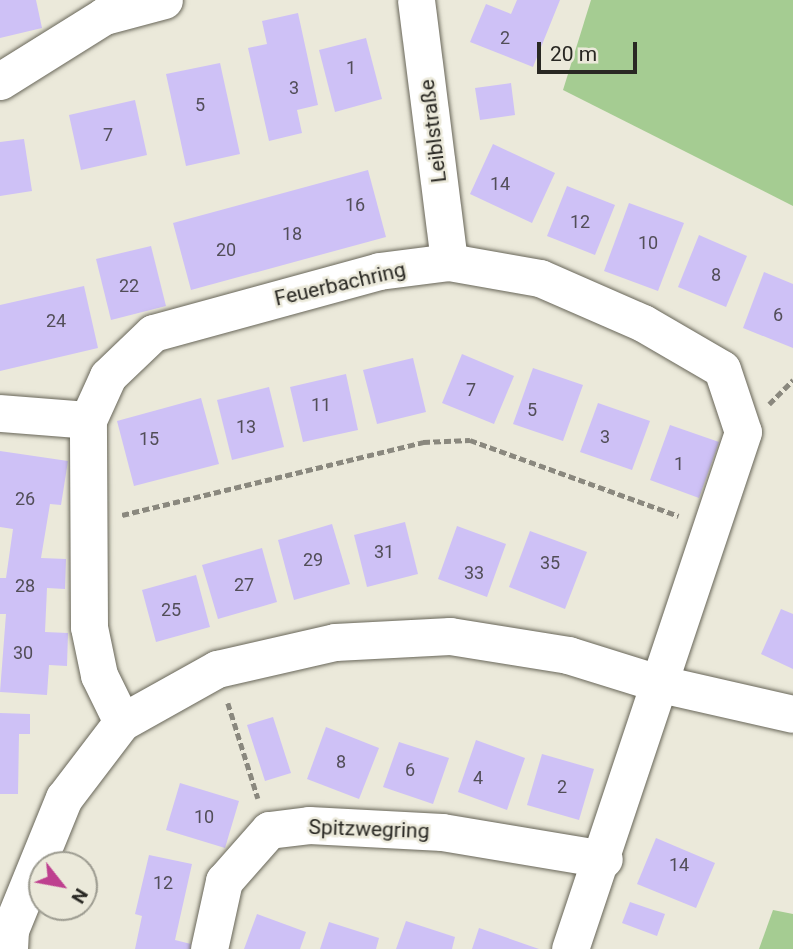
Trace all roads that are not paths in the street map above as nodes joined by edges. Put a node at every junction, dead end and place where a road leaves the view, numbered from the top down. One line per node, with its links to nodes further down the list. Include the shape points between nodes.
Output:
1 (164, 0): 3 (street, via 104,16)
2 (416, 0): 4 (street, Leiblstraße)
3 (0, 81)
4 (449, 262): 6 (street, Feuerbachring, via 379,271 153,333 108,376); 7 (street, Feuerbachring, via 540,278 643,323 722,369 743,432)
5 (0, 413): 6 (street)
6 (88, 420): 9 (street, Feuerbachring, via 89,627 99,675)
7 (661, 684): 8 (street); 9 (street, via 568,655 450,636 335,642 217,669); 10 (street, Feuerbachring)
8 (793, 714)
9 (122, 723): 11 (street, via 64,798 9,930)
10 (604, 859): 12 (street, Spitzwegring, via 442,832 309,825 269,830 224,881); 13 (street, Feuerbachring)
11 (9, 949)
12 (209, 949)
13 (570, 949)

